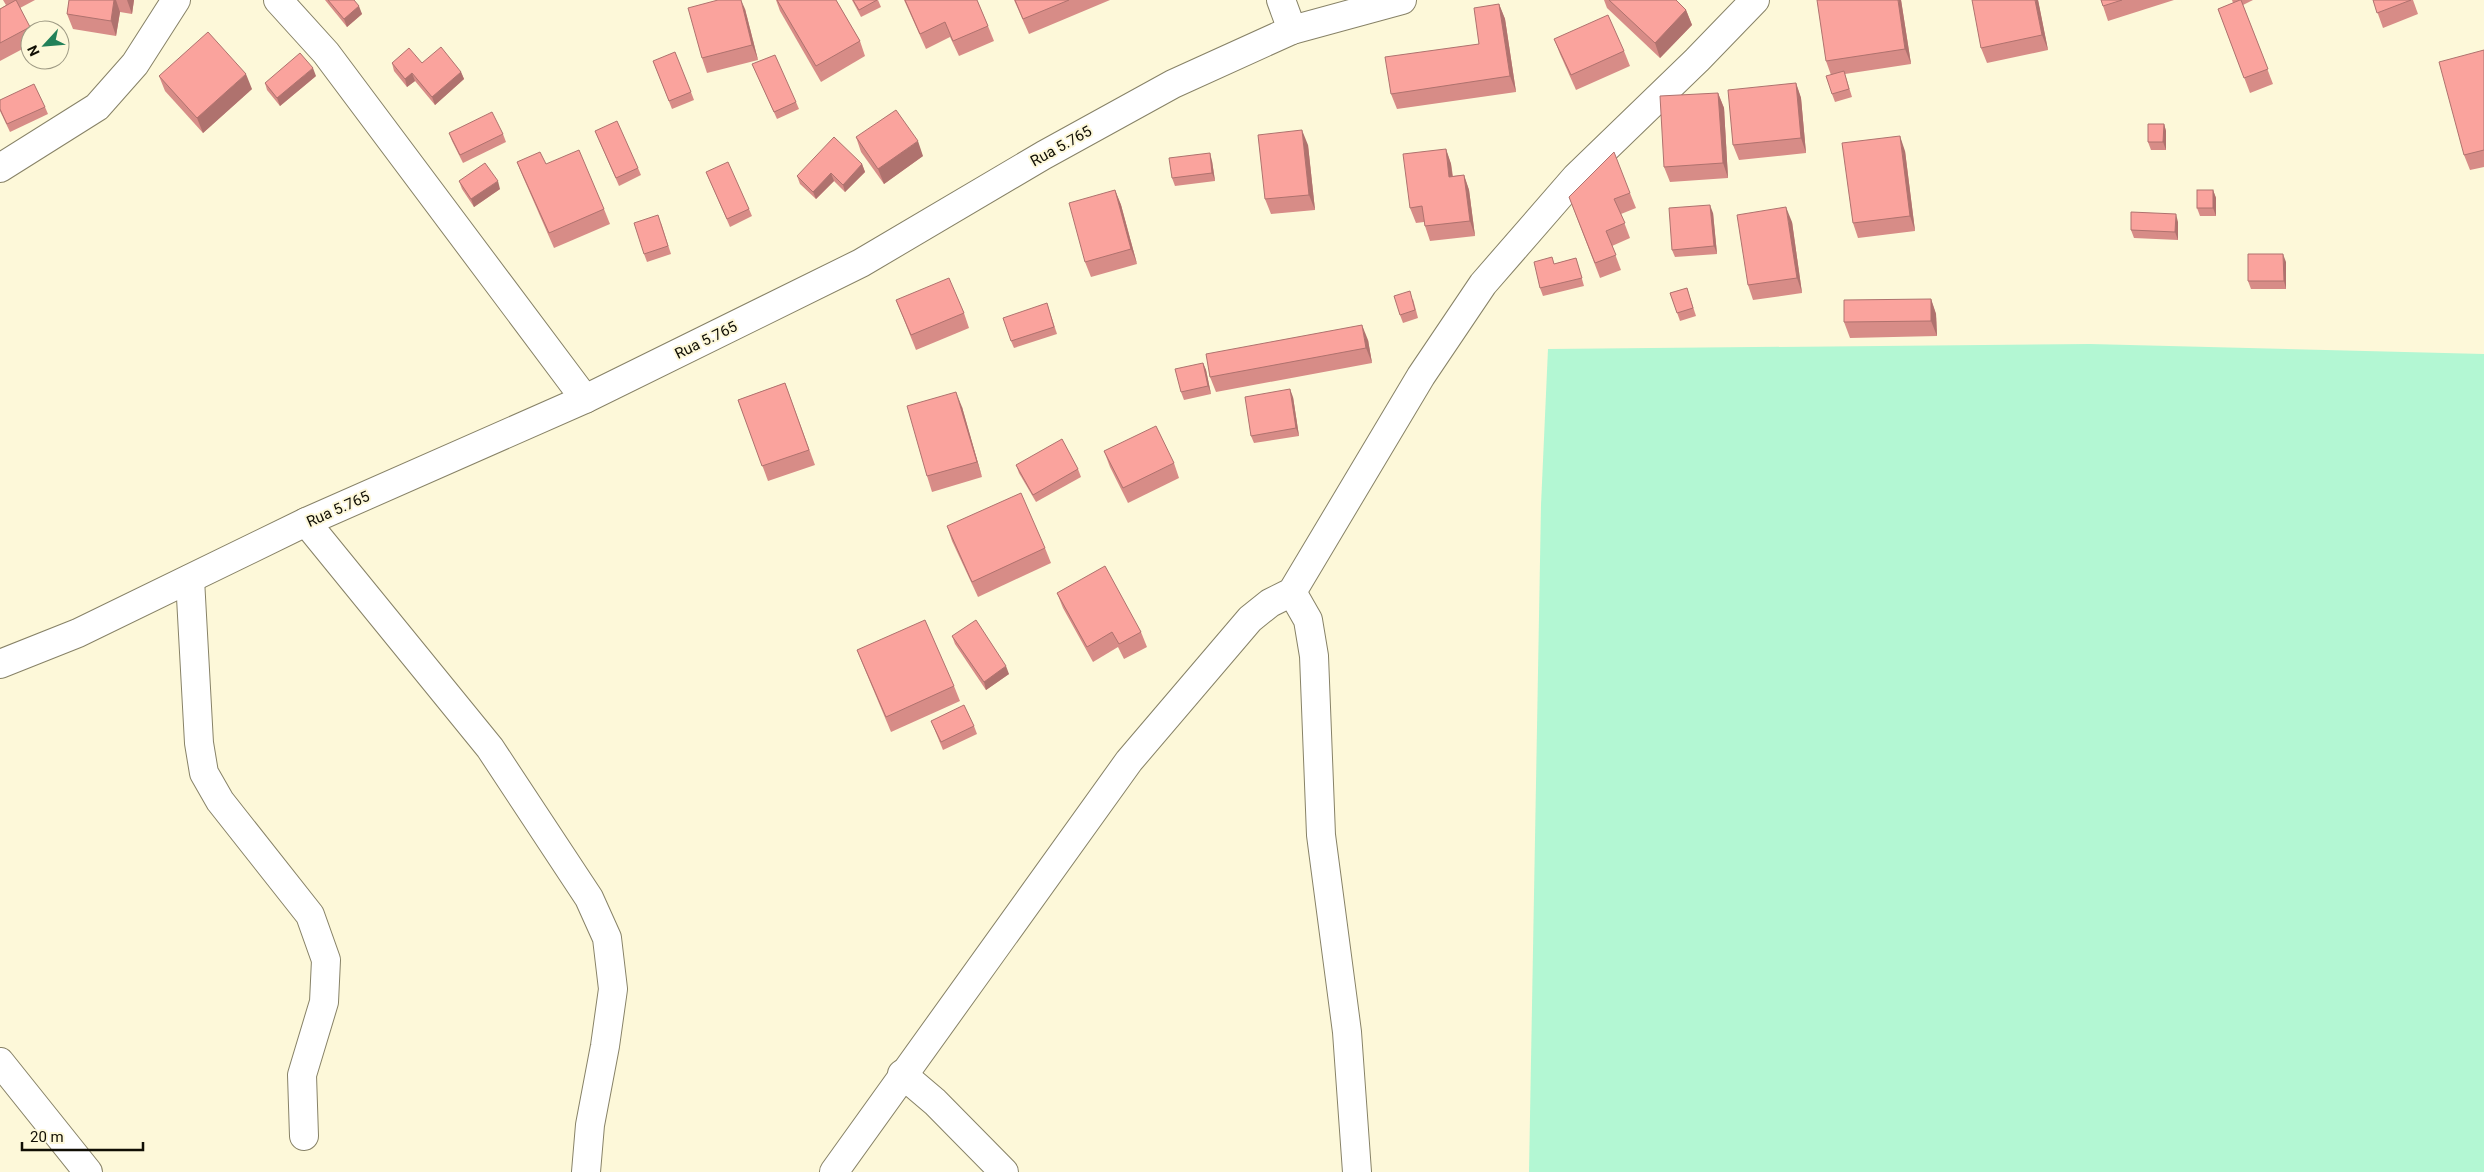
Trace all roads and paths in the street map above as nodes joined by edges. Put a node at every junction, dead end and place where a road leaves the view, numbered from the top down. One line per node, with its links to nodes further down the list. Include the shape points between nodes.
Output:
1 (176, 0): 7 (street, via 135,64 97,107)
2 (278, 0): 8 (street, via 326,53)
3 (1281, 0): 6 (street)
4 (1402, 0): 6 (street, Rua 5.765)
5 (1755, 0): 11 (street, via 1576,177 1483,284 1421,376)
6 (1292, 30): 8 (street, Rua 5.765, via 1174,84 1044,155 861,263)
7 (0, 168)
8 (585, 399): 9 (street, Rua 5.765)
9 (306, 522): 10 (street, Rua 5.765); 17 (street, via 490,748 589,898 607,938 613,989 590,1125)
10 (190, 579): 12 (street, Rua 5.765, via 78,633); 15 (street, via 199,742 204,772 220,801 310,915 326,960 324,1002 302,1075)
11 (1292, 592): 14 (street, via 1270,603 1250,620 1129,762); 20 (street, via 1308,620 1314,656 1321,835 1347,1032)
12 (0, 664)
13 (0, 1062): 16 (street)
14 (902, 1074): 18 (street); 19 (street, via 935,1102)
15 (304, 1136)
16 (88, 1172)
17 (586, 1172)
18 (834, 1172)
19 (1004, 1172)
20 (1357, 1172)

